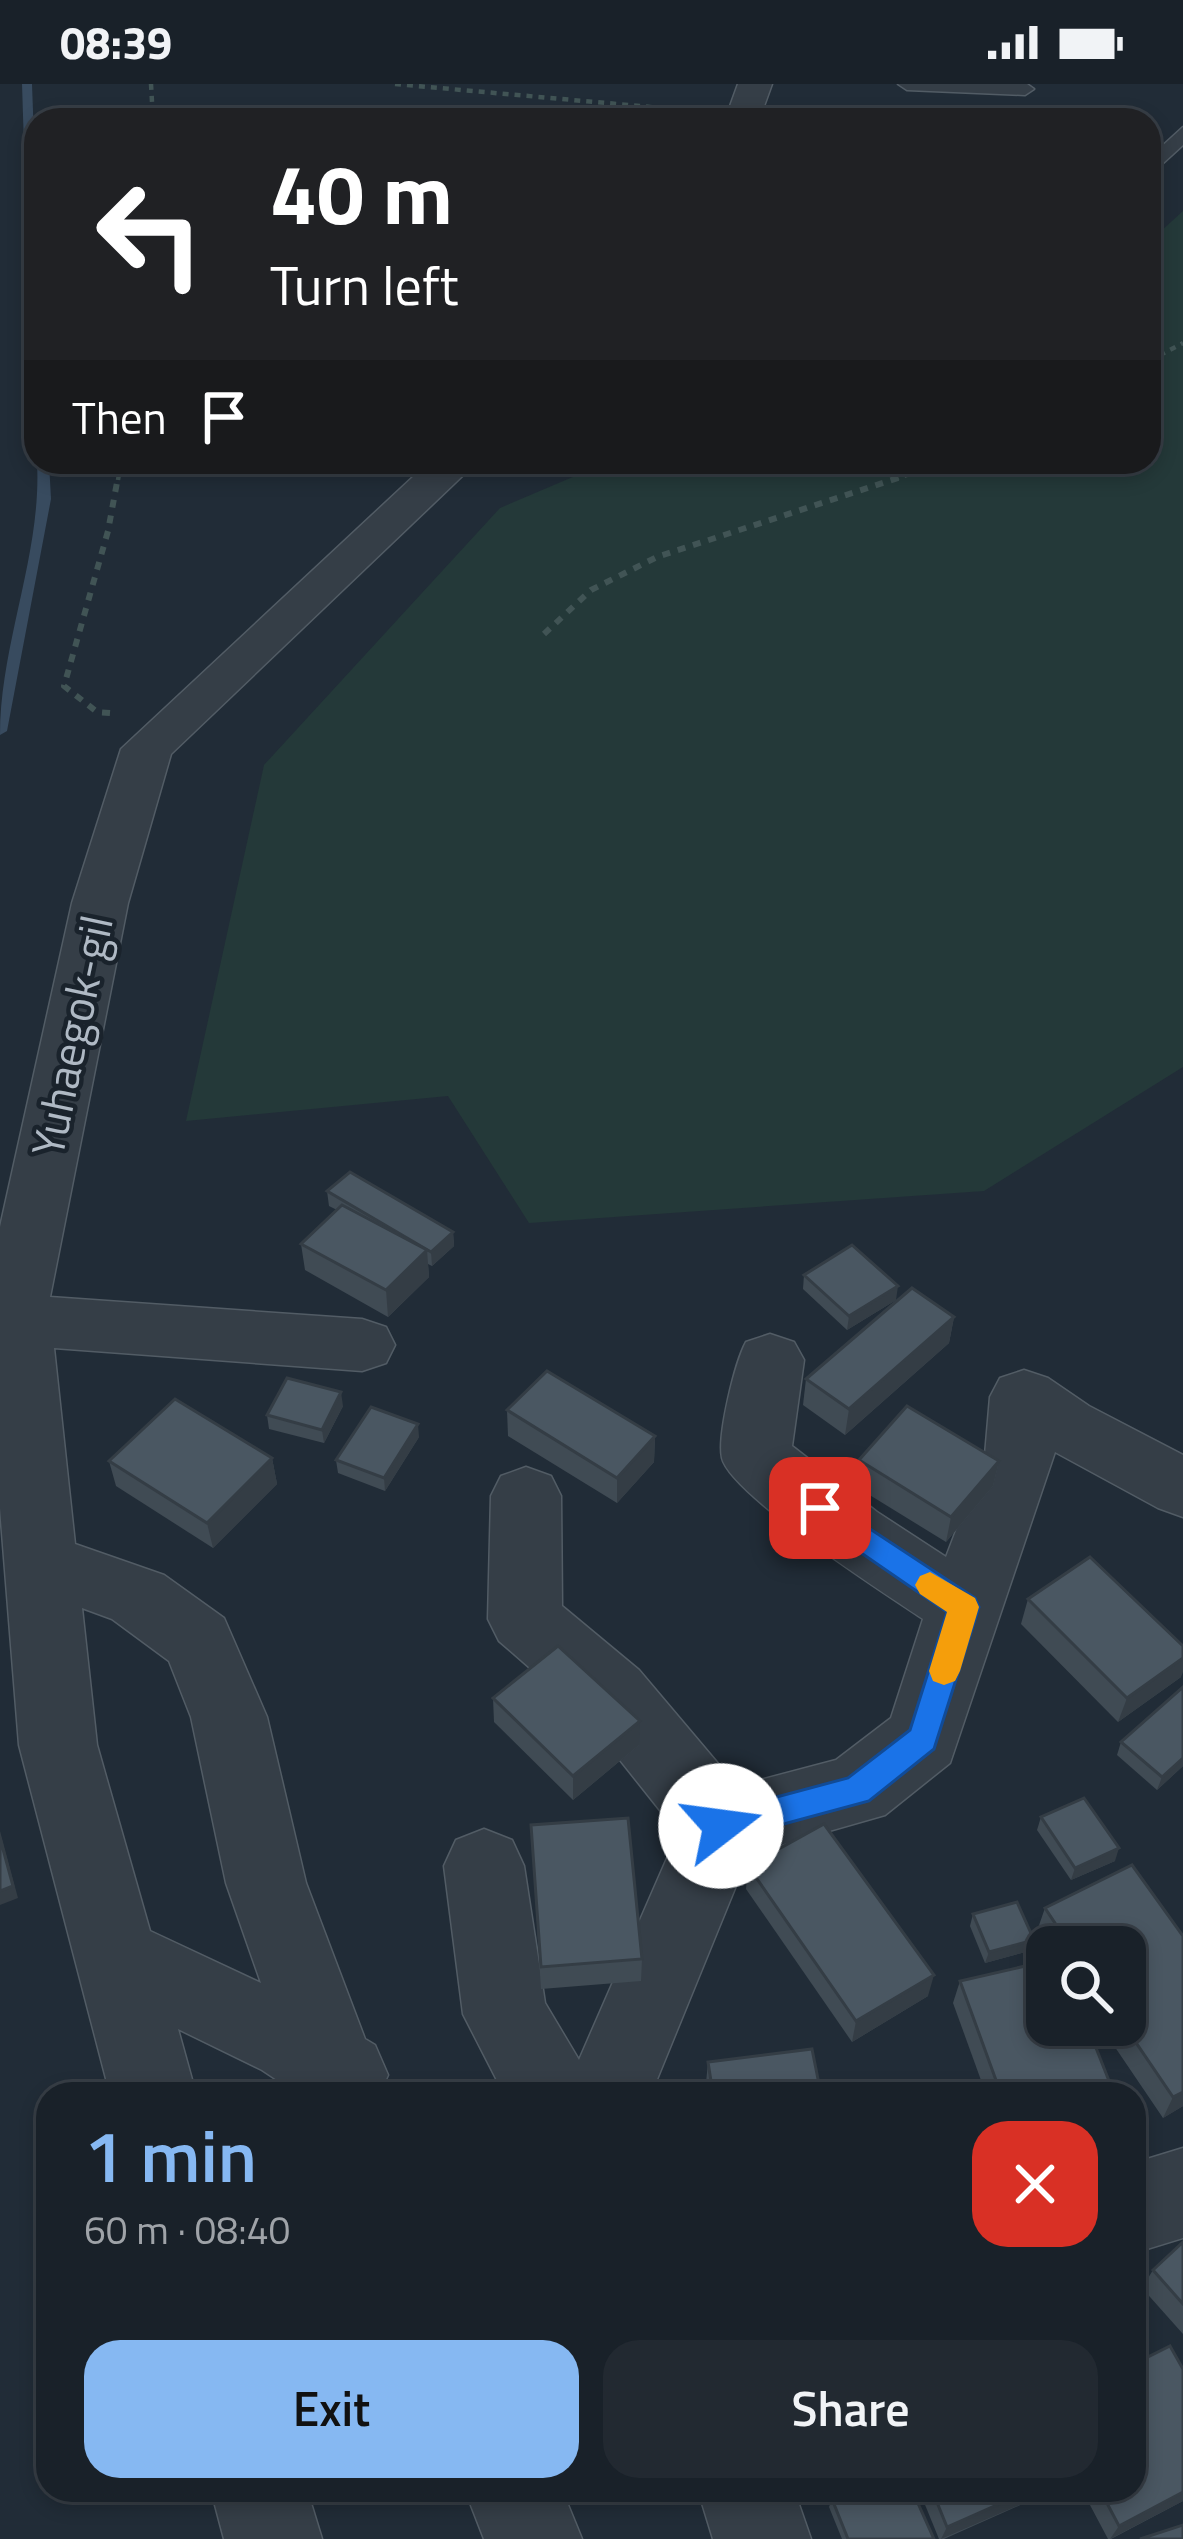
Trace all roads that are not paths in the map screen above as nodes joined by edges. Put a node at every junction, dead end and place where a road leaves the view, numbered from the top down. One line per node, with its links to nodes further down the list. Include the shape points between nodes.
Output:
1 (908, 84): 2 (lane)
2 (1025, 89)
3 (1183, 133): 4 (lane)
4 (1161, 157)
5 (442, 474): 6 (street, Yuhaegok-gil, via 147,749 100,903)
6 (17, 1320): 7 (street); 11 (street, Yuhaegok-gil)
7 (362, 1346)
8 (770, 1360): 12 (street, via 756,1457 851,1533)
9 (1183, 1488): 12 (street, via 1024,1397 1020,1455)
10 (526, 1496): 13 (street, via 525,1618 612,1693)
11 (40, 1562): 15 (street, Yuhaegok-gil, via 58,1745); 18 (street, via 138,1597 198,1641 229,1717 266,1883)
12 (964, 1607): 13 (street, via 923,1739 857,1790)
13 (721, 1826): 20 (street)
14 (484, 1866): 19 (street, via 505,2014)
15 (115, 1956): 16 (street, Yuhaegok-gil); 17 (street, via 292,2041)
16 (149, 2082)
17 (344, 2082)
18 (347, 2082)
19 (544, 2082)
20 (613, 2082)
21 (1183, 2193): 22 (street)
22 (1146, 2204)
23 (263, 2502): 26 (street)
24 (518, 2502): 27 (street)
25 (750, 2502): 28 (street)
26 (273, 2539)
27 (533, 2539)
28 (762, 2539)

